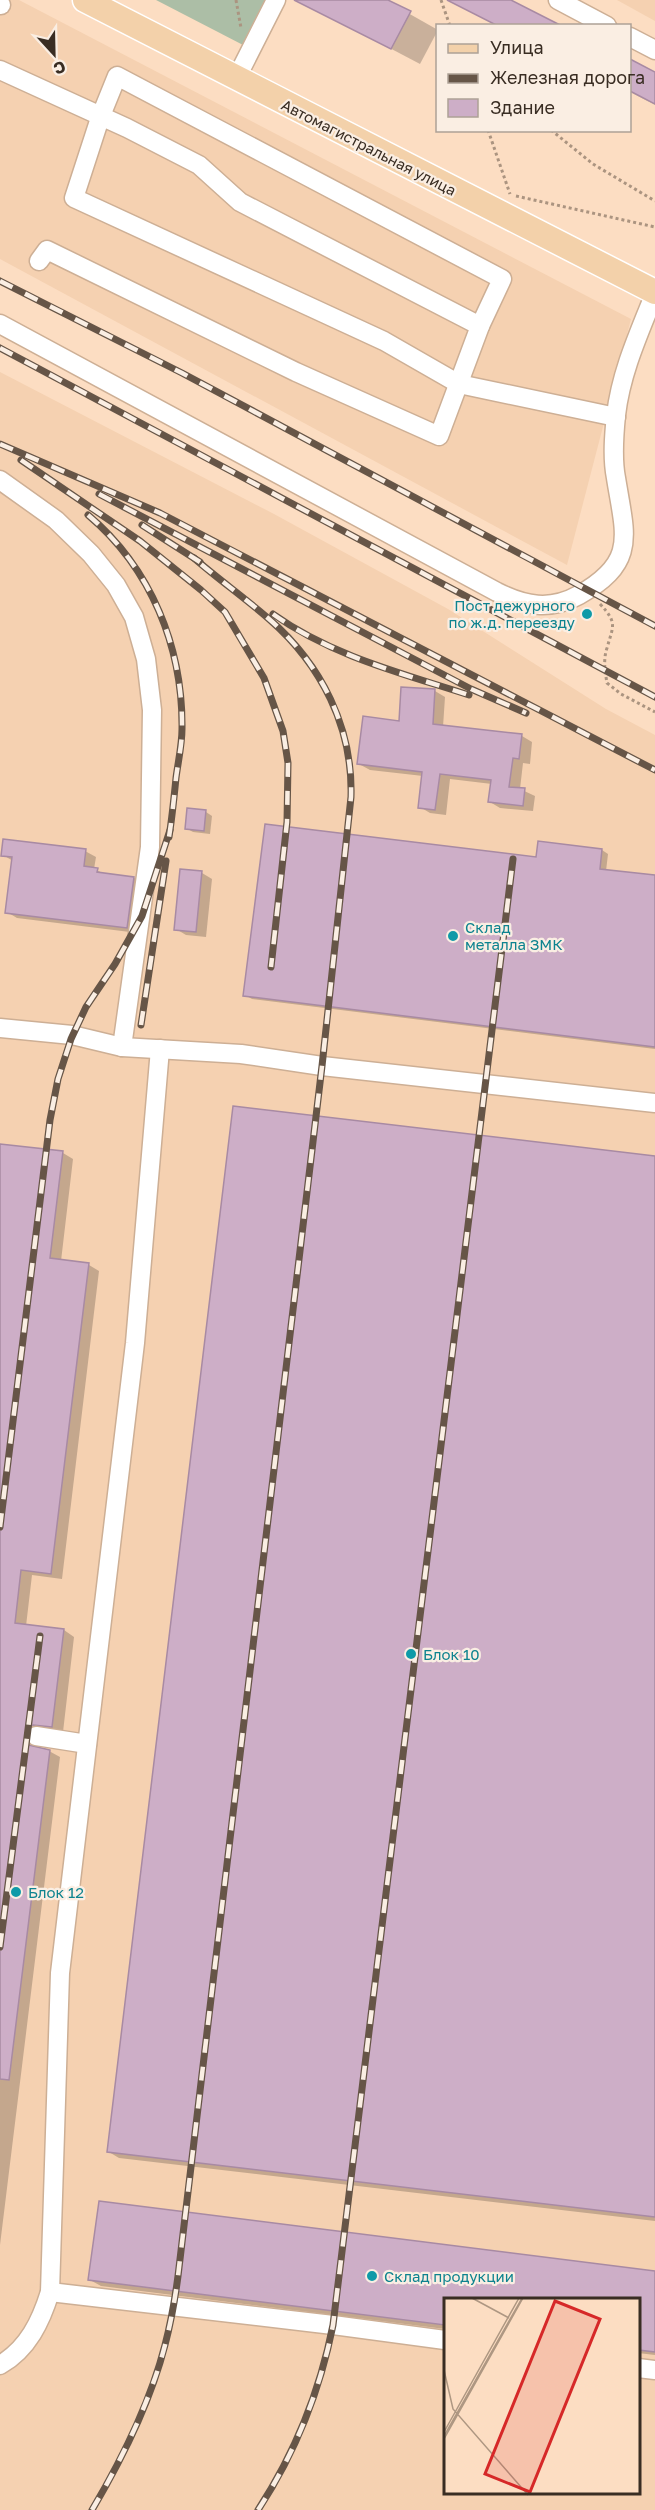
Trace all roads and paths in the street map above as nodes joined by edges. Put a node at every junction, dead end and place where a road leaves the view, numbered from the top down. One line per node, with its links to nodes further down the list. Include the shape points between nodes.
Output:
1 (85, 0): 12 (main road, Автомагистральная улица)
2 (236, 0): 8 (path)
3 (276, 0): 12 (street)
4 (441, 0): 6 (path)
5 (558, 0): 7 (street)
6 (449, 24)
7 (603, 24)
8 (242, 34)
9 (631, 38): 10 (street)
10 (655, 51)
11 (0, 70): 13 (street)
12 (236, 79): 19 (main road, Автомагистральная улица)
13 (100, 117): 21 (street, via 199,165 240,202); 21 (street, via 117,75 502,279); 22 (street, via 74,198 384,341)
14 (489, 132): 17 (path, via 511,195)
15 (553, 132): 16 (path, via 593,164)
16 (655, 201)
17 (655, 227)
18 (39, 261): 22 (street, via 47,250 296,372 439,436)
19 (655, 292): 23 (street, via 622,380)
20 (0, 324): 23 (street, via 497,592 536,606 576,597 609,574 623,551 624,520 614,467)
21 (480, 326): 22 (street)
22 (459, 384): 23 (street)
23 (616, 417)
24 (0, 480): 28 (street, via 56,520 91,554 116,585 134,617 146,659 152,710 150,847)
25 (600, 604): 26 (path, via 614,626 605,657 607,683)
26 (655, 712)
27 (0, 1028): 28 (street, via 72,1035)
28 (122, 1047): 29 (street)
29 (160, 1049): 30 (street, via 241,1054); 32 (street, via 135,1343)
30 (655, 1103)
31 (36, 1736): 32 (street)
32 (87, 1744): 33 (street, via 60,1973)
33 (50, 2292): 34 (street); 35 (street, via 42,2317 24,2346)
34 (444, 2340)
35 (0, 2365)
36 (640, 2368): 37 (street)
37 (655, 2370)

